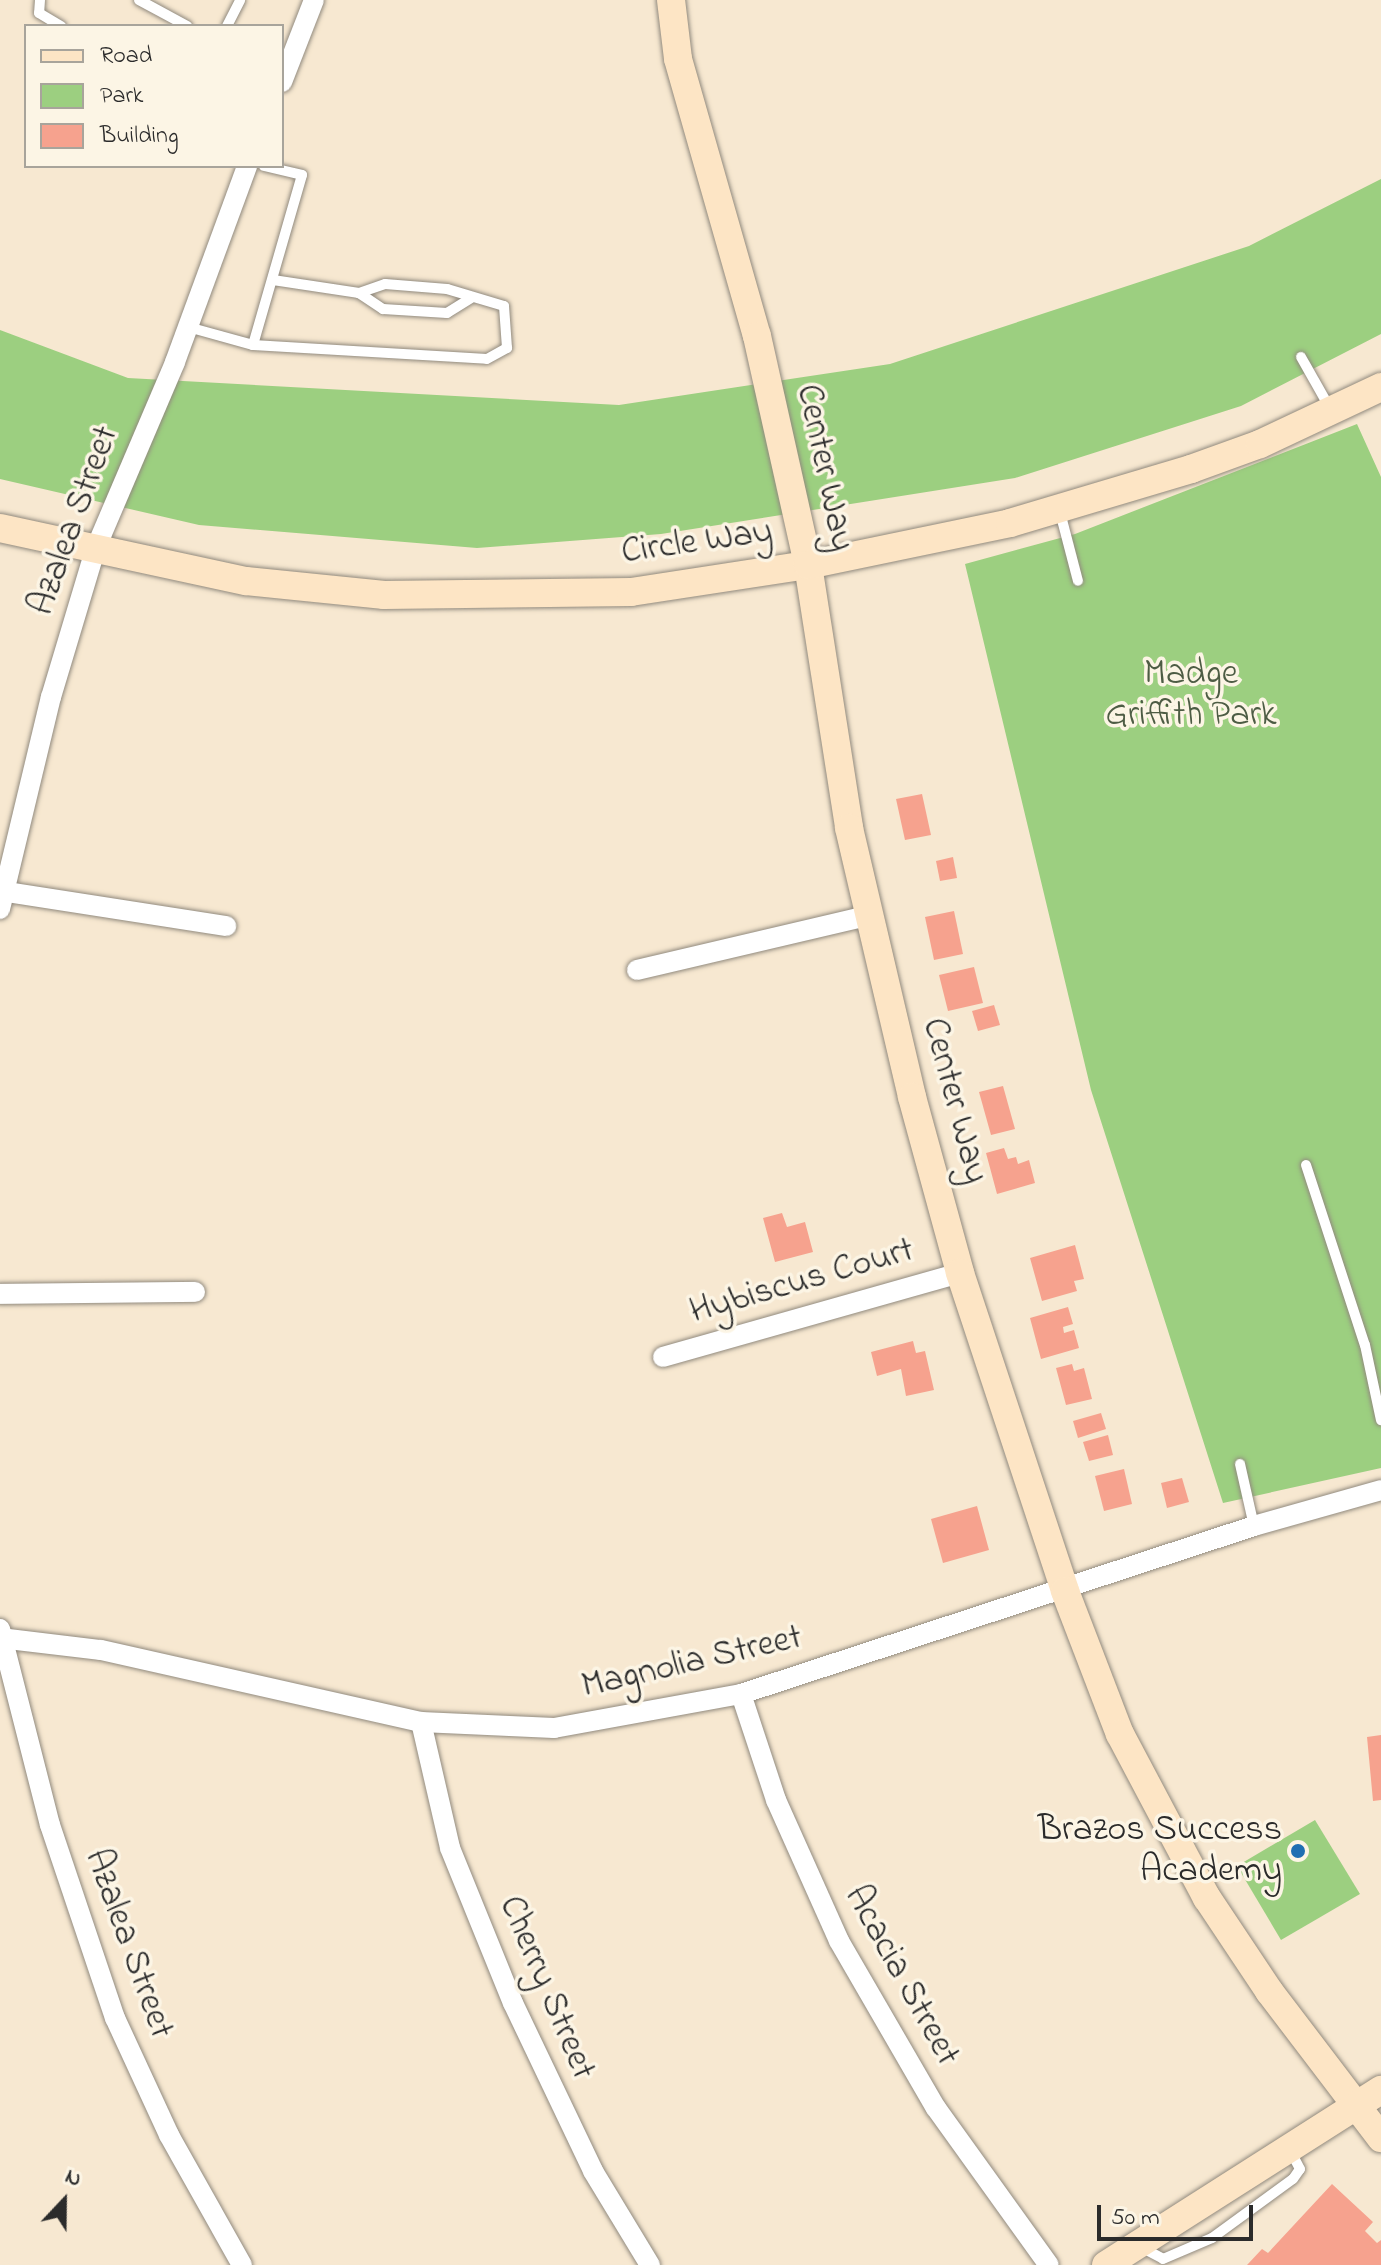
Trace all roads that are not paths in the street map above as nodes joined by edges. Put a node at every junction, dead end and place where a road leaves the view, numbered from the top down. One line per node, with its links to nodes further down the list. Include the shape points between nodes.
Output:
1 (40, 0): 6 (lane, via 39,13)
2 (139, 0): 7 (lane)
3 (240, 0): 8 (lane)
4 (314, 0): 9 (street)
5 (671, 0): 23 (street, Center Way, via 678,59 757,336)
6 (58, 24)
7 (183, 24)
8 (228, 24)
9 (284, 73)
10 (246, 168): 15 (street, Azalea Street)
11 (272, 168): 12 (lane, via 302,175)
12 (273, 280): 13 (lane); 16 (lane)
13 (359, 293): 14 (lane, via 385,284 447,289); 14 (lane, via 383,309 447,313)
14 (471, 298): 16 (lane, via 504,306 507,348 487,359)
15 (188, 327): 16 (lane); 22 (street, Azalea Street)
16 (253, 345)
17 (1301, 357): 19 (lane)
18 (1381, 387): 19 (street, Circle Way)
19 (1332, 412): 20 (street, Circle Way, via 1205,464)
20 (1060, 510): 23 (street, Circle Way); 24 (lane)
21 (0, 528): 22 (street, Circle Way)
22 (95, 550): 23 (street, Circle Way, via 246,581 384,595 631,592); 25 (street, Azalea Street, via 51,697)
23 (808, 565): 26 (street, Center Way, via 832,735)
24 (1078, 581)
25 (1, 897): 27 (street)
26 (868, 916): 28 (street); 30 (street, Center Way)
27 (226, 926)
28 (637, 970)
29 (1306, 1165): 34 (lane, via 1365,1345)
30 (960, 1273): 33 (street, Hybiscus Court); 38 (street, Center Way)
31 (195, 1292): 32 (street)
32 (0, 1294)
33 (663, 1357)
34 (1381, 1420)
35 (1240, 1464): 37 (lane)
36 (1381, 1490): 37 (street, Magnolia Street)
37 (1254, 1526): 38 (street, Magnolia Street)
38 (1065, 1591): 40 (street, Magnolia Street); 43 (street, Center Way, via 1120,1734 1207,1898 1269,1991)
39 (1, 1634): 41 (street, Magnolia Street, via 101,1650); 45 (street, Azalea Street, via 23,1731 68,1882 145,2087)
40 (741, 1694): 41 (street, Magnolia Street, via 554,1728); 47 (street, Acacia Street, via 776,1800 839,1941 936,2108)
41 (421, 1722): 46 (street, Cherry Street, via 450,1848 513,2003 593,2171)
42 (1381, 2090): 43 (street)
43 (1357, 2105): 44 (street, Center Way); 48 (street)
44 (1381, 2138)
45 (242, 2265)
46 (650, 2265)
47 (1049, 2265)
48 (1106, 2265)

